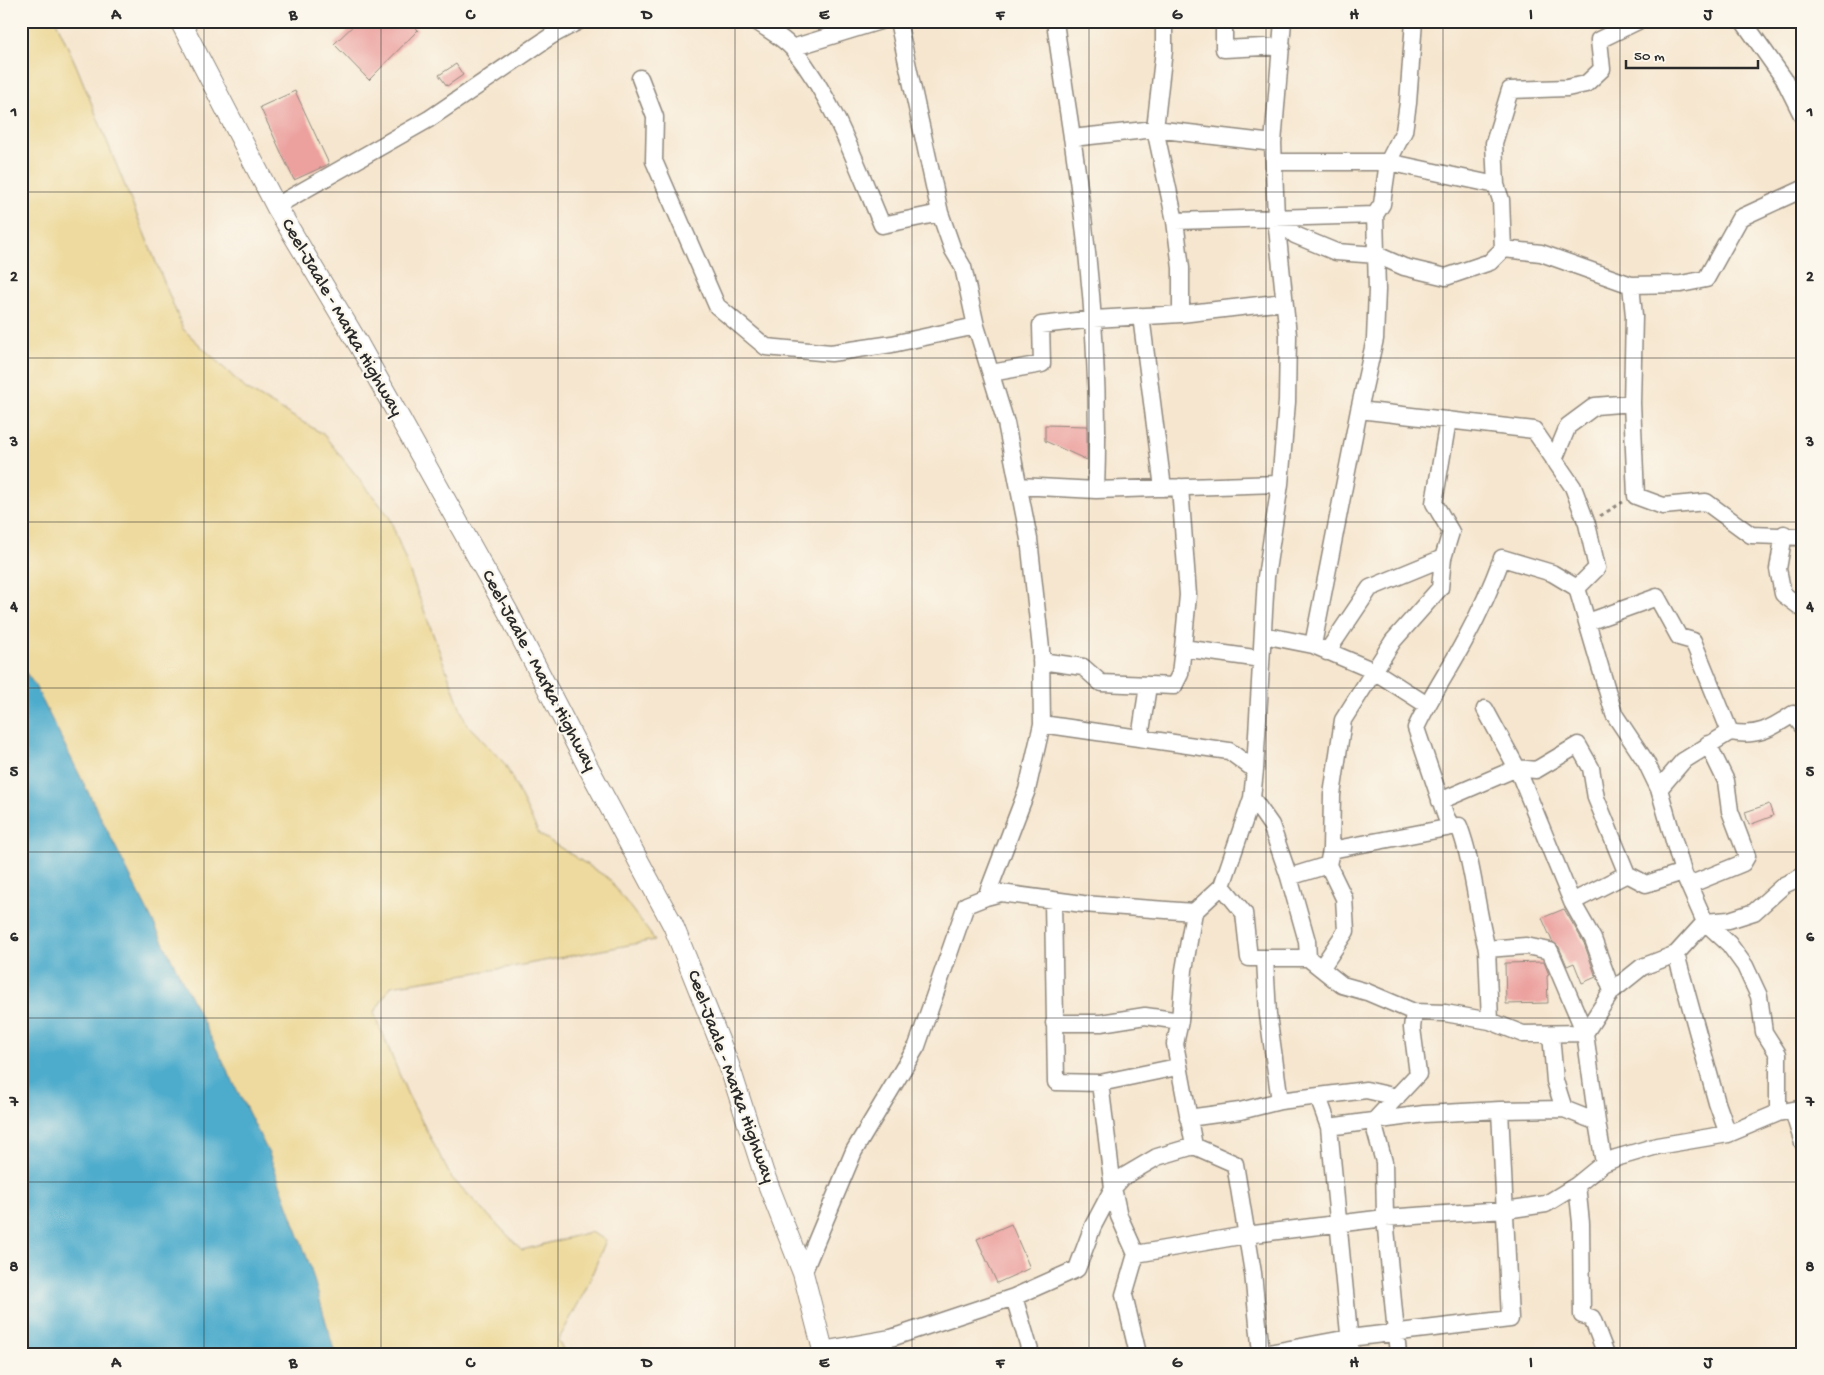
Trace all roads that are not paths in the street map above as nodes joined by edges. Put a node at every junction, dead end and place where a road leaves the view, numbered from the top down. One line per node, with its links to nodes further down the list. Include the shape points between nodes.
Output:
1 (180, 21): 24 (street, Ceel-Jaale - Marka Highway)
2 (579, 21): 24 (street, via 550,36 429,119)
3 (756, 21): 14 (street)
4 (880, 21): 14 (street)
5 (898, 21): 25 (street)
6 (1056, 21): 18 (street)
7 (1164, 21): 17 (street)
8 (1224, 21): 13 (street, via 1224,49)
9 (1283, 21): 13 (street)
10 (1414, 21): 21 (street, via 1404,131)
11 (1638, 21): 22 (street, via 1599,40 1602,69 1586,84 1568,88 1510,90 1494,144)
12 (1742, 21): 16 (street, via 1784,79)
13 (1282, 46): 19 (street)
14 (792, 48): 25 (street, via 834,118 882,225)
15 (640, 78): 36 (street, via 655,117 654,161 717,306 766,347 831,353)
16 (1803, 117)
17 (1155, 129): 18 (street); 19 (street); 28 (street)
18 (1072, 138): 35 (street)
19 (1273, 143): 20 (street)
20 (1274, 162): 21 (street); 27 (street)
21 (1388, 162): 22 (street); 26 (street, via 1382,204)
22 (1496, 185): 29 (street, via 1501,200)
23 (1803, 189): 31 (street, via 1740,218 1706,279 1681,284)
24 (276, 206): 117 (street, Ceel-Jaale - Marka Highway, via 508,612 673,925 729,1065 764,1174)
25 (940, 213): 36 (street, via 953,250 963,267)
26 (1375, 215): 27 (street); 30 (street)
27 (1276, 218): 28 (street); 30 (street, via 1295,235 1336,252); 32 (street)
28 (1175, 221): 33 (street, via 1181,268)
29 (1503, 249): 30 (street, via 1490,262 1446,277 1404,267); 31 (street, via 1541,253)
30 (1377, 255): 39 (street, via 1375,339)
31 (1631, 285): 38 (street, via 1634,316)
32 (1284, 302): 33 (street); 42 (street, via 1288,335 1287,402)
33 (1181, 314): 34 (street)
34 (1140, 316): 35 (street); 44 (street)
35 (1094, 319): 37 (street, via 1041,325 1042,364); 45 (street, via 1099,418)
36 (976, 326): 37 (street)
37 (991, 373): 43 (street, via 1006,423)
38 (1632, 403): 41 (street, via 1595,406 1568,426); 46 (street, via 1636,496 1664,506 1706,502 1751,535)
39 (1359, 410): 40 (street); 54 (street)
40 (1448, 420): 41 (street, via 1534,430); 48 (street, via 1434,503 1451,532)
41 (1554, 460): 49 (street, via 1573,487 1588,524 1597,568)
42 (1280, 484): 44 (street); 52 (street, via 1266,577)
43 (1019, 486): 45 (street); 56 (street, via 1029,539)
44 (1171, 487): 45 (street); 53 (street, via 1188,595)
45 (1096, 490)
46 (1784, 534): 47 (street); 50 (street, via 1778,569 1783,594)
47 (1803, 537)
48 (1443, 558): 54 (street, via 1370,588); 57 (street, via 1440,588 1393,641)
49 (1576, 588): 51 (street); 59 (street, via 1552,573 1502,558 1466,638)
50 (1803, 609)
51 (1588, 622): 63 (street, via 1657,597 1679,637 1693,641); 68 (street, via 1614,714 1646,762)
52 (1262, 635): 54 (street); 55 (street)
53 (1183, 648): 55 (street); 58 (street, via 1180,674 1174,686)
54 (1320, 649): 57 (street)
55 (1261, 659): 67 (street)
56 (1041, 662): 58 (street, via 1084,667 1101,683); 61 (street)
57 (1374, 671): 59 (street); 72 (street, via 1343,720 1332,796)
58 (1148, 686): 64 (street)
59 (1427, 705): 70 (street, via 1416,728)
60 (1485, 709): 66 (street)
61 (1042, 724): 64 (street); 78 (street, via 1027,790)
62 (1803, 726): 63 (street, via 1793,714 1756,734)
63 (1730, 732): 65 (street)
64 (1140, 738): 67 (street, via 1229,751)
65 (1708, 744): 68 (street, via 1683,761); 76 (street, via 1726,781 1730,811 1747,856 1743,863)
66 (1517, 768): 70 (street); 73 (street, via 1536,770 1578,745 1591,768 1596,798); 80 (street)
67 (1255, 770): 69 (street)
68 (1659, 789): 76 (street)
69 (1252, 798): 75 (street, via 1271,825); 77 (street)
70 (1440, 801): 71 (street)
71 (1452, 827): 72 (street); 83 (street, via 1459,826 1470,854)
72 (1329, 858): 75 (street); 86 (street, via 1344,898 1346,931)
73 (1627, 874): 76 (street, via 1646,884); 80 (street)
74 (1803, 876): 82 (street, via 1784,885 1754,912 1729,920)
75 (1289, 877): 86 (street)
76 (1686, 878): 82 (street)
77 (1222, 886): 81 (street); 85 (street, via 1244,913 1249,958)
78 (986, 896): 79 (street, via 1001,893); 117 (street, via 966,905 917,1046 854,1151)
79 (1053, 900): 81 (street); 91 (street)
80 (1572, 902): 87 (street, via 1593,939)
81 (1194, 912): 89 (street, via 1184,970)
82 (1706, 922): 84 (street); 101 (street, via 1740,959 1759,996 1764,1032 1778,1054)
83 (1487, 949): 90 (street); 92 (street, via 1526,946 1550,951)
84 (1676, 954): 87 (street, via 1642,967); 106 (street)
85 (1265, 959): 86 (street); 98 (street, via 1268,1014)
86 (1315, 962): 88 (street, via 1342,985)
87 (1612, 991): 92 (street)
88 (1414, 1012): 90 (street, via 1445,1013); 97 (street, via 1412,1028 1418,1074)
89 (1180, 1021): 91 (street, via 1144,1016 1101,1023); 94 (street, via 1175,1044)
90 (1490, 1021): 93 (street, via 1523,1034)
91 (1054, 1023): 95 (street, via 1056,1082)
92 (1585, 1033): 93 (street); 104 (street)
93 (1551, 1034): 99 (street, via 1555,1082)
94 (1177, 1067): 95 (street); 102 (street)
95 (1100, 1084): 111 (street)
96 (1318, 1097): 97 (street, via 1366,1090); 98 (street); 105 (street)
97 (1397, 1097): 103 (street)
98 (1280, 1101): 102 (street, via 1240,1111)
99 (1564, 1109): 100 (street); 104 (street)
100 (1500, 1110): 103 (street, via 1424,1114); 112 (street)
101 (1791, 1111): 106 (street); 107 (street)
102 (1188, 1118): 108 (street)
103 (1373, 1122): 105 (street); 113 (street, via 1384,1162)
104 (1597, 1122): 109 (street)
105 (1329, 1127): 114 (street)
106 (1728, 1134): 109 (street, via 1657,1146)
107 (1803, 1143)
108 (1194, 1146): 111 (street, via 1157,1156); 115 (street, via 1235,1164)
109 (1604, 1164): 110 (street)
110 (1577, 1185): 112 (street, via 1546,1204); 126 (street, via 1581,1223 1582,1315 1592,1318)
111 (1113, 1188): 116 (street, via 1119,1216); 118 (street, via 1093,1226 1077,1269)
112 (1505, 1210): 113 (street); 119 (street, via 1510,1319)
113 (1385, 1218): 114 (street); 119 (street)
114 (1337, 1224): 115 (street); 120 (street)
115 (1246, 1235): 116 (street); 124 (street)
116 (1136, 1254): 123 (street, via 1124,1295)
117 (803, 1273): 121 (street, Ceel-Jaale - Marka Highway)
118 (1014, 1297): 121 (street, via 890,1338); 122 (street)
119 (1395, 1332): 120 (street); 125 (street)
120 (1350, 1346): 124 (street)
121 (824, 1352)
122 (1031, 1354)
123 (1138, 1354)
124 (1263, 1354)
125 (1398, 1354)
126 (1606, 1354)

